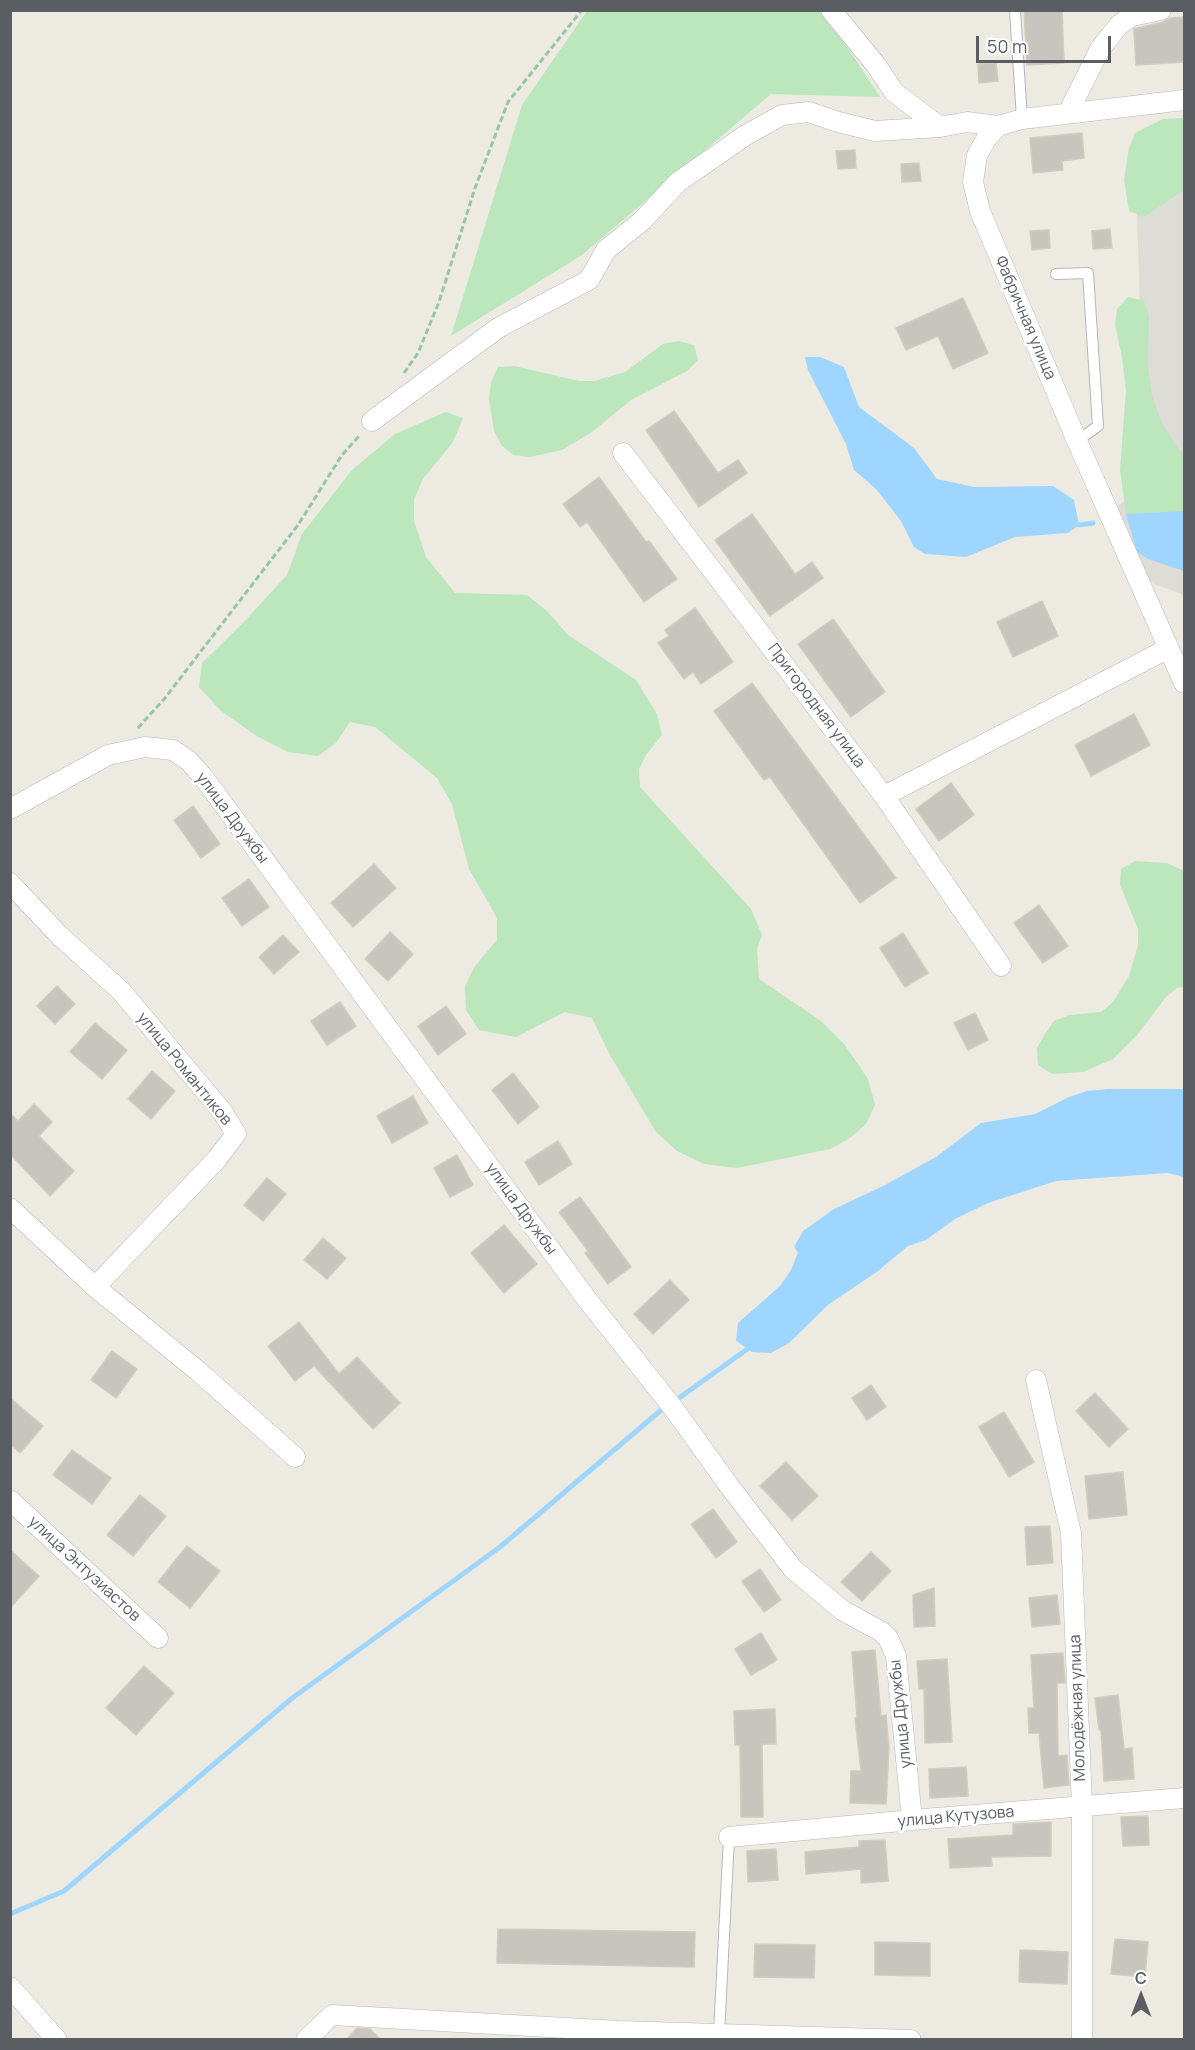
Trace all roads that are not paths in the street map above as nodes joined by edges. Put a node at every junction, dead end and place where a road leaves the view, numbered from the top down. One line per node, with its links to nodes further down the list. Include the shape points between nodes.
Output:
1 (831, 10): 8 (street, via 894,92)
2 (1016, 10): 6 (lane)
3 (1161, 10): 5 (street, via 1132,16 1119,25 1100,49)
4 (1185, 100): 5 (street)
5 (1068, 113): 6 (street)
6 (1022, 119): 7 (street)
7 (998, 126): 8 (street, via 968,122); 11 (street, Фабричная улица, via 977,155 975,196)
8 (940, 127): 10 (street, via 875,131 809,112 782,116 746,135 678,182 643,220 606,250 589,280 498,328)
9 (1056, 274): 11 (lane, via 1088,273 1098,426)
10 (372, 421)
11 (1077, 441): 13 (street, Фабричная улица)
12 (623, 453): 15 (street, Пригородная улица)
13 (1169, 648): 14 (street, Фабричная улица); 15 (street)
14 (1185, 682)
15 (884, 796): 18 (street, Пригородная улица)
16 (10, 809): 27 (street, улица Дружбы, via 108,755 145,747 173,750 189,761 586,1298 793,1569 842,1610 888,1638 896,1656)
17 (10, 883): 20 (street, улица Романтиков, via 60,936 121,991 222,1111 236,1134)
18 (1001, 966)
19 (10, 1209): 20 (street)
20 (95, 1287): 22 (street)
21 (1035, 1380): 26 (street, Молодёжная улица, via 1071,1533)
22 (295, 1457)
23 (10, 1500): 24 (street, улица Энтузиастов)
24 (158, 1638)
25 (1185, 1798): 26 (street, улица Кутузова)
26 (1082, 1806): 27 (street, улица Кутузова); 36 (street, Молодёжная улица)
27 (912, 1820): 28 (street, улица Кутузова)
28 (729, 1837): 30 (lane)
29 (10, 1987): 33 (street)
30 (719, 2034): 31 (street); 32 (street)
31 (616, 2035): 34 (street, via 332,2015)
32 (893, 2039): 35 (street)
33 (57, 2040)
34 (306, 2040)
35 (911, 2040)
36 (1083, 2040)

